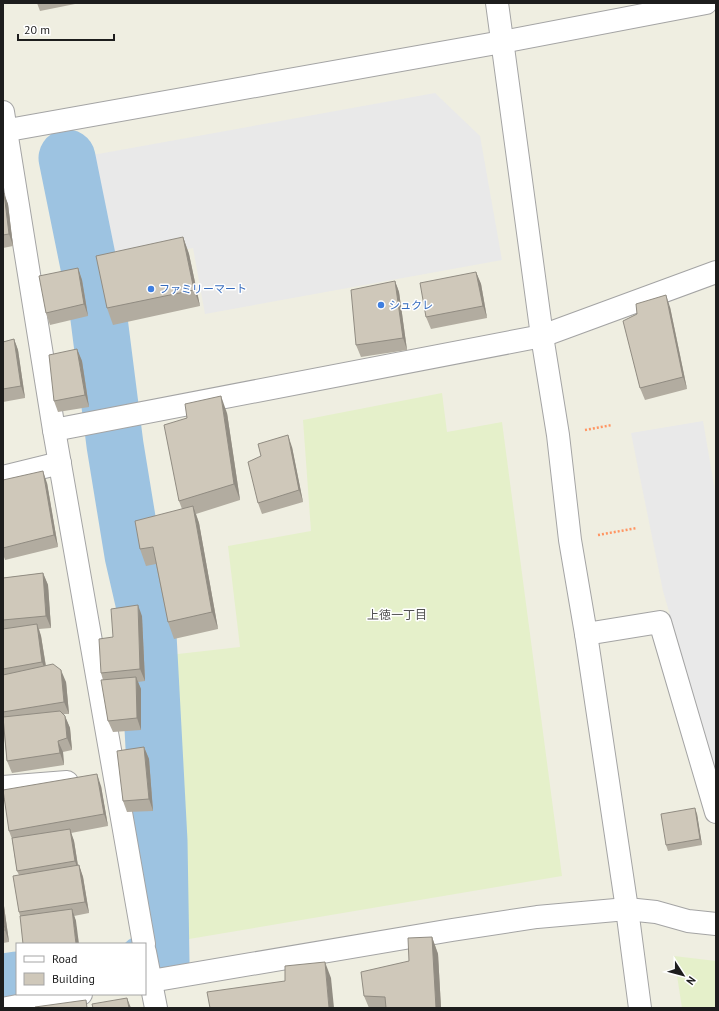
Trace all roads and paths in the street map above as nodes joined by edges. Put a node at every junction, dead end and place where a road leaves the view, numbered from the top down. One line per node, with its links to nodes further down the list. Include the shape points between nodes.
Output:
1 (497, 3): 3 (street)
2 (706, 3): 3 (street)
3 (502, 42): 4 (street); 6 (street)
4 (4, 124): 7 (street)
5 (716, 272): 6 (street)
6 (542, 336): 7 (street); 11 (street, via 558,435)
7 (54, 430): 8 (street)
8 (60, 463): 9 (street); 13 (street)
9 (3, 477)
10 (637, 528): 11 (path)
11 (570, 540): 12 (street)
12 (586, 634): 15 (street, via 660,622); 16 (street)
13 (99, 779): 14 (street); 18 (street)
14 (3, 787)
15 (716, 812)
16 (627, 910): 17 (street, via 656,912 688,921); 20 (street, via 537,918 452,930); 24 (street)
17 (716, 924)
18 (144, 943)
19 (146, 962): 20 (street)
20 (148, 982): 23 (street)
21 (76, 995): 22 (street)
22 (7, 1008)
23 (156, 1008)
24 (640, 1008)

